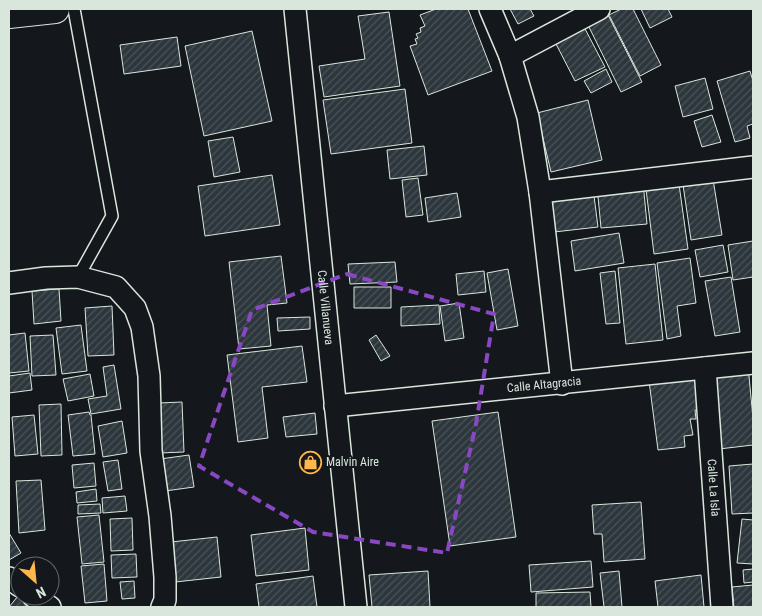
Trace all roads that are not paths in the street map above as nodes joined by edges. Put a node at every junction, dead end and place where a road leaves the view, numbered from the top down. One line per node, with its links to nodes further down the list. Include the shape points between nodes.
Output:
1 (55, 9): 6 (street)
2 (74, 9): 10 (lane, via 112,216)
3 (295, 9): 15 (street, Calle Villanueva)
4 (490, 9): 7 (street)
5 (599, 9): 7 (street)
6 (9, 14)
7 (510, 56): 9 (street, via 528,117)
8 (753, 167): 9 (street)
9 (540, 192): 14 (street)
10 (78, 277): 11 (street); 16 (street, via 116,287 135,308 142,326 165,577)
11 (9, 283)
12 (753, 363): 13 (street, Calle Altagracia)
13 (706, 368): 14 (street, Calle Altagracia); 18 (street, Calle La Isla)
14 (562, 384): 15 (street, Calle Altagracia)
15 (335, 406): 17 (street, Calle Villanueva)
16 (162, 607)
17 (356, 607)
18 (722, 607)

